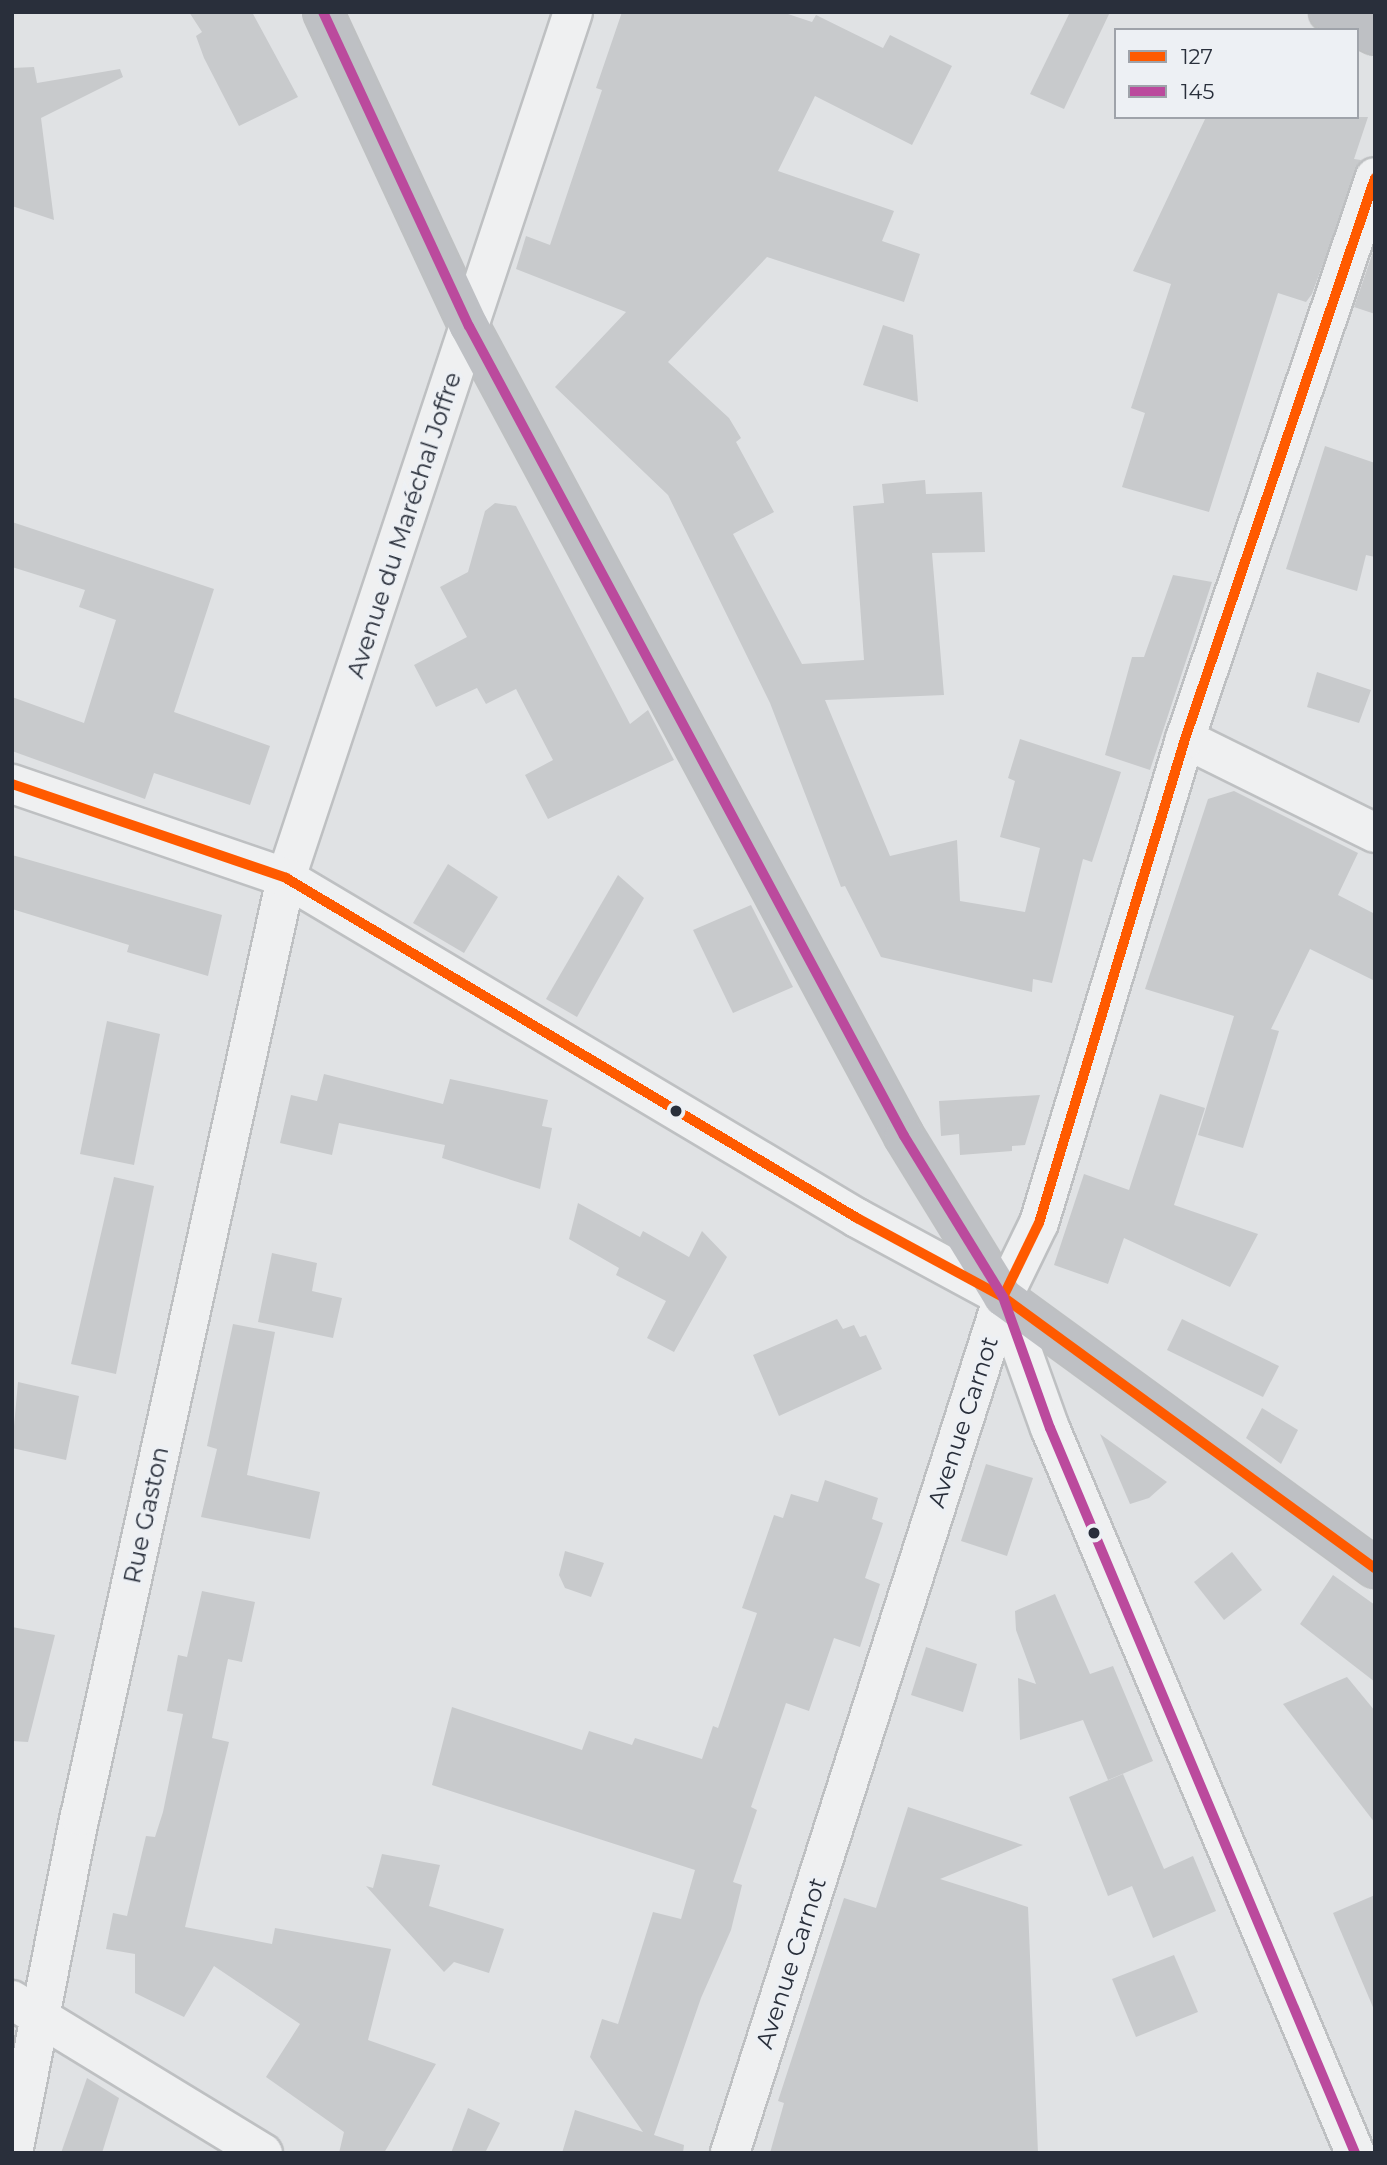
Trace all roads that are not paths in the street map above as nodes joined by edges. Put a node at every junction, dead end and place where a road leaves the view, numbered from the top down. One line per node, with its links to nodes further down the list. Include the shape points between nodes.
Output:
1 (323, 12): 6 (main road)
2 (573, 12): 6 (street, Avenue du Maréchal Joffre)
3 (1329, 12): 4 (main road)
4 (1375, 35)
5 (1375, 177): 7 (street, Avenue Carnot)
6 (470, 327): 10 (street, Avenue du Maréchal Joffre); 11 (main road, via 904,1136)
7 (1185, 739): 9 (street); 11 (street, Avenue Carnot, via 1039,1223)
8 (12, 784): 10 (street)
9 (1375, 833)
10 (286, 878): 11 (street, via 857,1218); 13 (street, Rue Gaston)
11 (1003, 1297): 12 (main road); 16 (street, Avenue Carnot); 17 (street, via 1050,1428)
12 (1375, 1568)
13 (26, 2008): 14 (street, Rue Gaston); 15 (street)
14 (13, 2153)
15 (263, 2153)
16 (730, 2153)
17 (1355, 2153)

